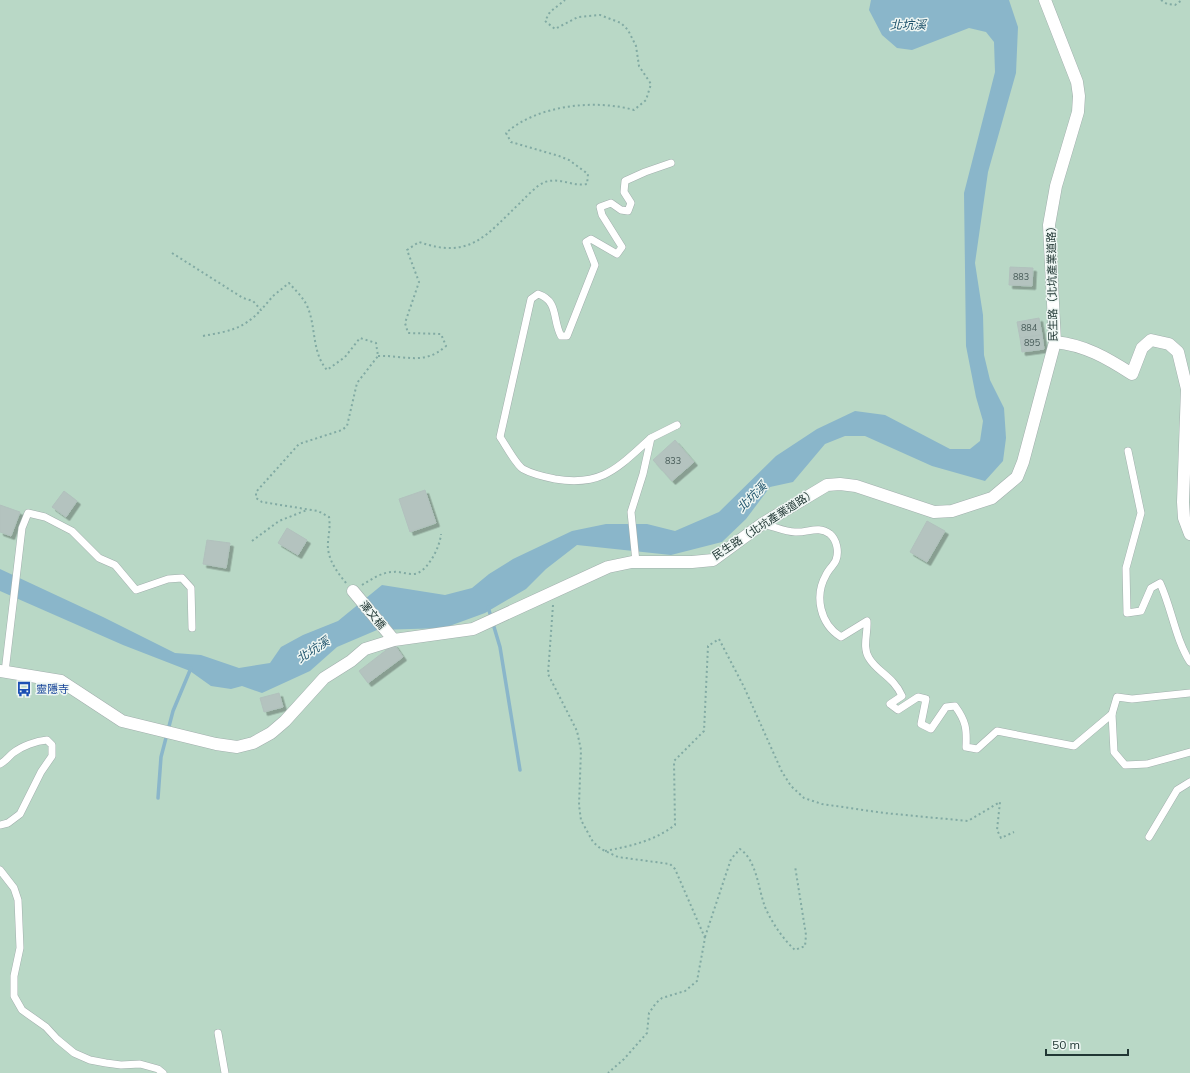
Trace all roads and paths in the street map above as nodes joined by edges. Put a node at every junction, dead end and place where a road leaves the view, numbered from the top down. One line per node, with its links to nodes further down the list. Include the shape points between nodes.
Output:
1 (565, 0): 10 (path, via 550,12 545,21 555,29 578,18 600,15 621,23 628,30 636,46 638,66 651,84 646,100 634,110 617,105 565,107 544,111 514,125 506,133 511,142 569,160 588,174 587,184 578,186 563,180 544,182 484,237 463,248 437,249 419,242 407,250 419,282 405,323 408,333 441,334 446,346 437,354 422,359)
2 (1045, 0): 9 (street, 民生路（北坑產業道路）, via 1079,96 1078,112 1056,186 1049,225)
3 (1161, 0): 4 (path, via 1175,5)
4 (1182, 0)
5 (671, 163): 12 (lane, via 625,181 624,192 631,203 628,211 621,210 611,203 600,207 602,216 622,247 617,254 591,239 586,242 595,265 568,336 561,336 553,304 547,297 538,294 531,298 500,437 522,469 568,481 585,481 603,476 622,464)
6 (172, 253): 7 (path, via 243,298 253,301)
7 (261, 310): 8 (path, via 249,322 233,330); 10 (path, via 289,283 308,308 319,361 327,370 345,356 360,338 376,343)
8 (203, 336)
9 (1055, 342): 15 (street, 民生路（北坑產業道路）, via 1017,478 992,498 952,511 934,512 856,486 827,484); 17 (street, via 1086,348 1132,374 1142,348 1151,340 1169,344 1178,352 1187,389 1183,502 1184,518)
10 (378, 356): 14 (path, via 356,383 347,426 342,430 298,444 256,492 256,498 262,502)
11 (677, 425): 12 (lane)
12 (651, 438): 19 (lane, via 631,512)
13 (1128, 451): 24 (lane, via 1141,513 1126,568 1128,613 1141,612 1151,588 1160,584 1167,598 1183,651)
14 (308, 509): 18 (path, via 279,521); 20 (path, via 318,511 329,518 331,527 328,549 336,570)
15 (762, 524): 19 (street, 民生路（北坑產業道路）, via 713,560); 27 (lane, via 795,532 816,528 831,535 837,546 836,560 825,576 818,596 821,611 833,632 841,636 867,621 865,648 869,659 898,686 902,696 890,704 898,710 918,697 926,699 921,724 931,729 946,707 955,706 965,719 966,748 977,749 997,731 1074,746)
16 (441, 534): 20 (path, via 431,560 419,572 392,572 375,577)
17 (1190, 534)
18 (252, 540)
19 (636, 562): 21 (street, 民生路（北坑產業道路）, via 608,567)
20 (353, 591): 23 (street, 澤文橋)
21 (554, 592): 25 (street, 民生路（北坑產業道路）, via 473,629 394,640 365,649 324,678 271,733 253,743 237,747 122,721 61,681); 34 (path, via 548,674 577,731 581,750 581,820 593,842)
22 (192, 628): 25 (lane, via 191,588 182,578 168,579 136,590 115,565 99,558 72,531 45,517 28,513 22,528 10,629)
23 (393, 639)
24 (1190, 662)
25 (2, 671)
26 (1190, 693): 27 (lane, via 1132,699 1117,697)
27 (1112, 714): 28 (lane, via 1114,752 1125,765 1146,764)
28 (1190, 752)
29 (0, 764): 31 (lane, via 13,752 36,741 47,740 52,745 52,756 20,814 8,823)
30 (1190, 782): 33 (lane, via 1177,790)
31 (0, 825)
32 (1014, 832): 34 (path, via 1001,838 996,830 1000,802 968,821 884,813 822,804 804,798 791,786 782,772 719,639 708,646 704,731 674,761 675,825 664,834 642,843)
33 (1149, 837)
34 (606, 851): 37 (path, via 618,857 670,864 675,869)
35 (795, 866): 37 (path, via 806,935 805,946 795,950 785,941 766,909 748,854 740,849 731,858)
36 (0, 870): 39 (lane, via 14,888 18,900 20,948 14,976 14,996 22,1010 46,1027 57,1040 74,1053 106,1063 140,1064)
37 (705, 938): 41 (path, via 697,982 656,1003 649,1013 647,1033)
38 (218, 1033): 40 (lane)
39 (163, 1073)
40 (225, 1073)
41 (608, 1073)

